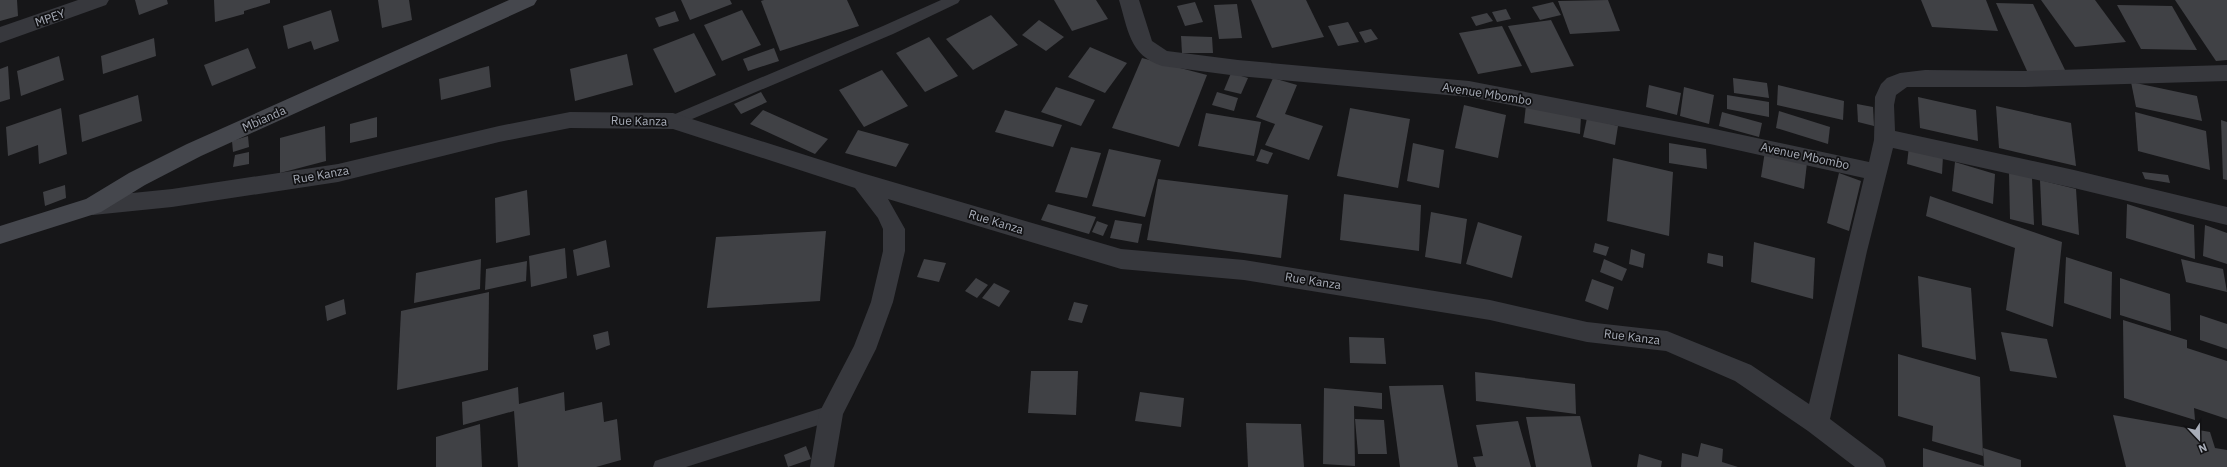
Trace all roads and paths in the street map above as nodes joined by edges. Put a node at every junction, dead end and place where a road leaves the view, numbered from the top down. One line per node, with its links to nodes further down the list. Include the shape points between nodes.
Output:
1 (99, 0): 5 (street, MPEY)
2 (527, 0): 11 (street, Mbianda, via 194,150 137,179)
3 (952, 0): 7 (lane)
4 (1129, 0): 9 (street, Avenue Mbombo, via 1143,46 1162,58 1238,68 1469,88 1702,134)
5 (0, 35)
6 (2227, 73): 8 (street, via 1903,80 1896,82 1885,94)
7 (674, 121): 10 (street, Rue Kanza); 11 (street, Rue Kanza, via 570,120 499,134 338,173 172,198)
8 (1886, 138): 9 (street); 12 (street)
9 (1876, 172): 15 (street)
10 (862, 182): 14 (street, via 886,212 894,229 894,251 882,302 864,349); 15 (street, Rue Kanza, via 1121,259 1244,270 1490,310 1587,332 1666,341 1743,373)
11 (93, 206): 13 (street, Mbianda)
12 (2227, 216)
13 (0, 235)
14 (831, 413): 16 (lane); 17 (street)
15 (1817, 423): 18 (street, Rue Kanza)
16 (661, 467)
17 (822, 467)
18 (1874, 467)

